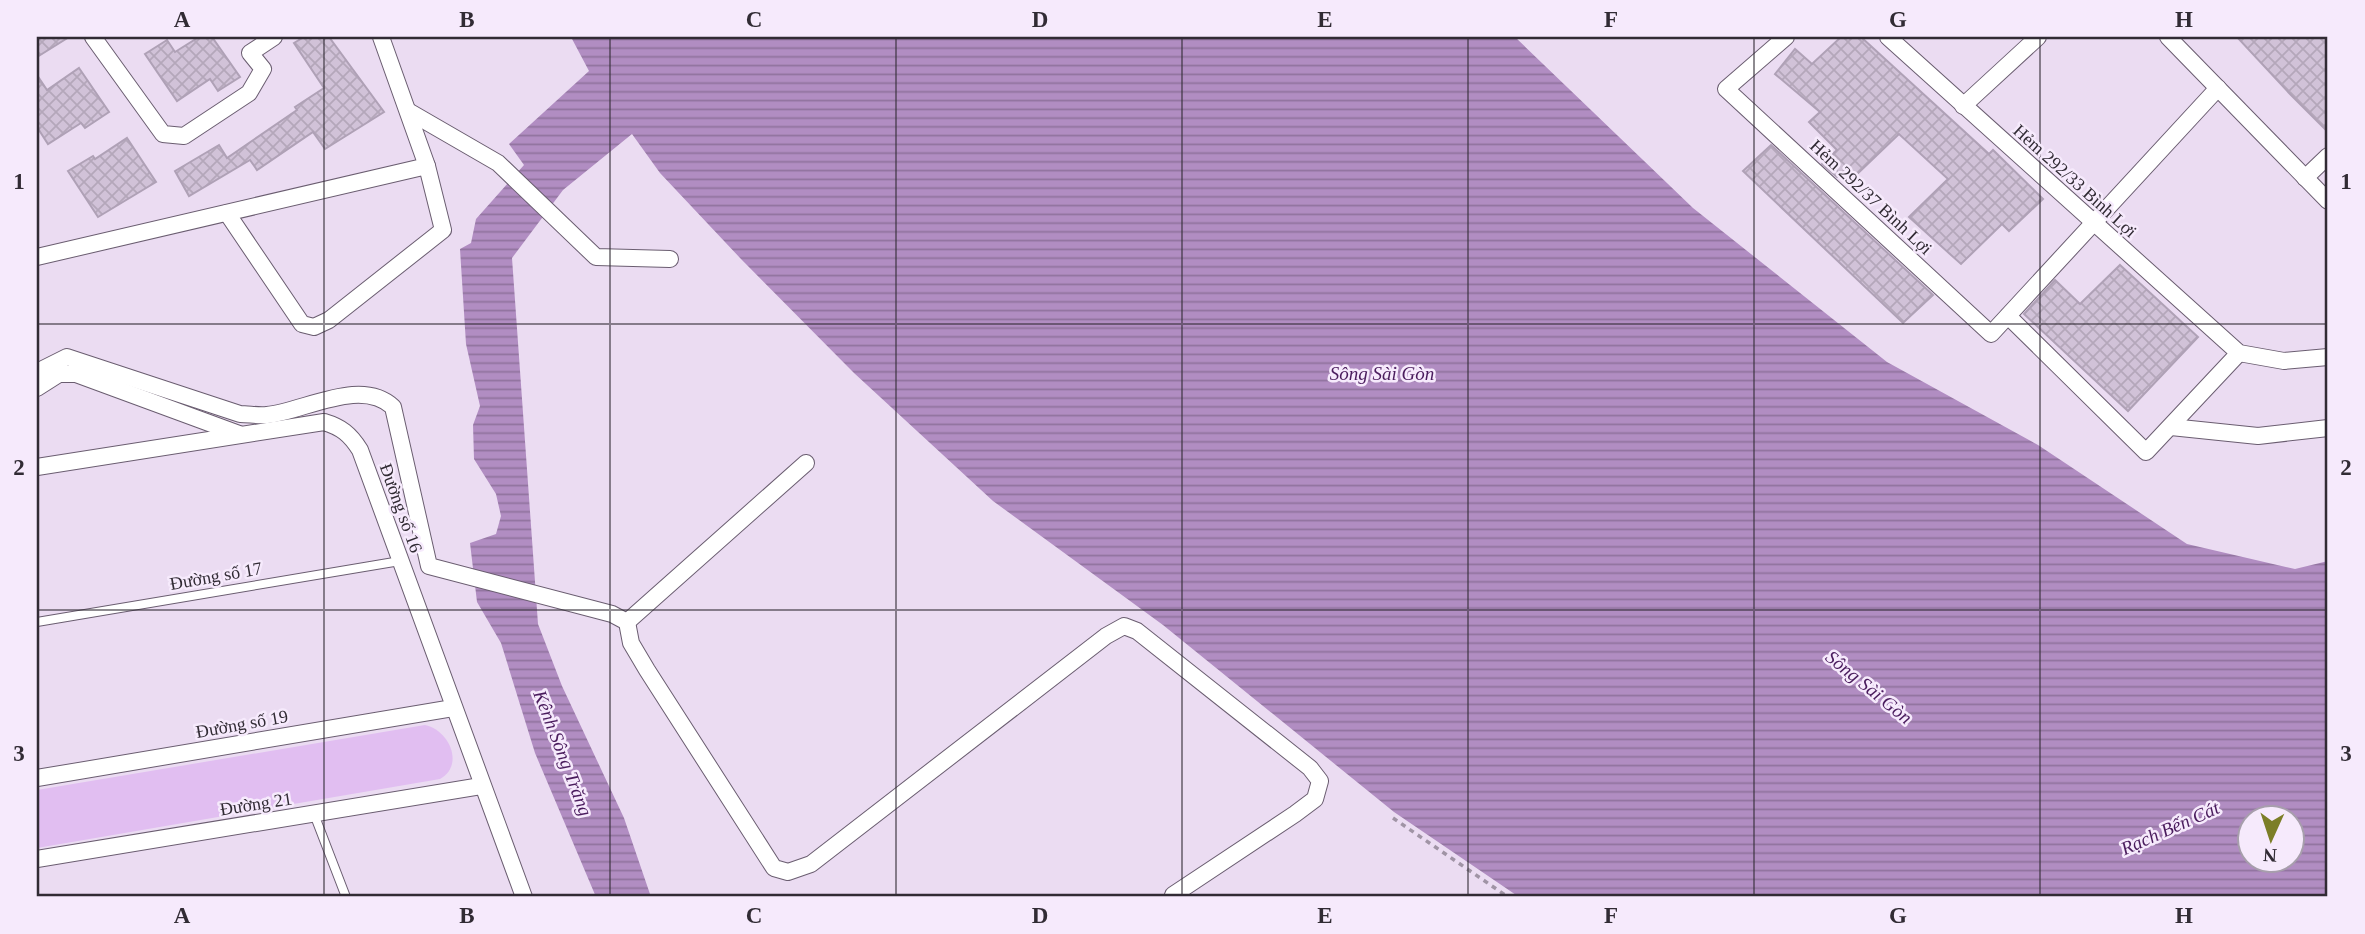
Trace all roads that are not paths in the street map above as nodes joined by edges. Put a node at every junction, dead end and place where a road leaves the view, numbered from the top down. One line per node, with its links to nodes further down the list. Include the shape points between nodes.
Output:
1 (93, 37): 2 (street, via 163,134 184,136 249,93 263,69 250,53)
2 (275, 37)
3 (381, 37): 10 (street)
4 (1786, 37): 19 (street, Hẻm 292/37 Bình Lợi, via 1726,89 1991,334)
5 (1888, 37): 9 (street, Hẻm 292/33 Bình Lợi)
6 (2038, 37): 9 (street)
7 (2168, 37): 8 (street)
8 (2218, 88): 13 (street); 16 (street)
9 (1963, 106): 16 (street, Hẻm 292/33 Bình Lợi)
10 (408, 111): 12 (street); 18 (street, via 498,163 596,257)
11 (2328, 156): 13 (street)
12 (428, 166): 15 (street); 15 (street, via 443,230 314,327 302,324)
13 (2305, 177): 14 (street)
14 (2328, 201)
15 (227, 213): 17 (street)
16 (2092, 223): 19 (street); 20 (street, Hẻm 292/33 Bình Lợi)
17 (37, 257)
18 (670, 259)
19 (2008, 316): 24 (street, via 2146,452)
20 (2239, 353): 21 (street, via 2284,361); 24 (street)
21 (2328, 357)
22 (37, 372): 31 (street, via 66,357 240,414 267,415 349,396 384,398 393,407 429,566 612,614)
23 (37, 388): 26 (street, via 59,374 76,374)
24 (2171, 427): 25 (street, via 2258,436)
25 (2328, 428)
26 (241, 435): 28 (street, Đường số 16); 29 (street, Đường số 16, via 324,422 339,426 360,450)
27 (806, 463): 31 (street)
28 (37, 467)
29 (400, 561): 30 (lane, Đường số 17); 32 (street, Đường số 16)
30 (37, 622)
31 (627, 622): 37 (street, via 631,643 647,670 774,868 788,872 811,864 1106,636 1124,626 1137,631 1310,768 1320,782 1315,799 1305,807)
32 (453, 708): 33 (street, Đường số 19); 34 (street, Đường số 16)
33 (37, 778)
34 (481, 786): 35 (street, Đường 21); 39 (street, Đường số 16)
35 (314, 814): 36 (street, Đường 21); 38 (lane)
36 (37, 859)
37 (1173, 895)
38 (346, 897)
39 (524, 897)

